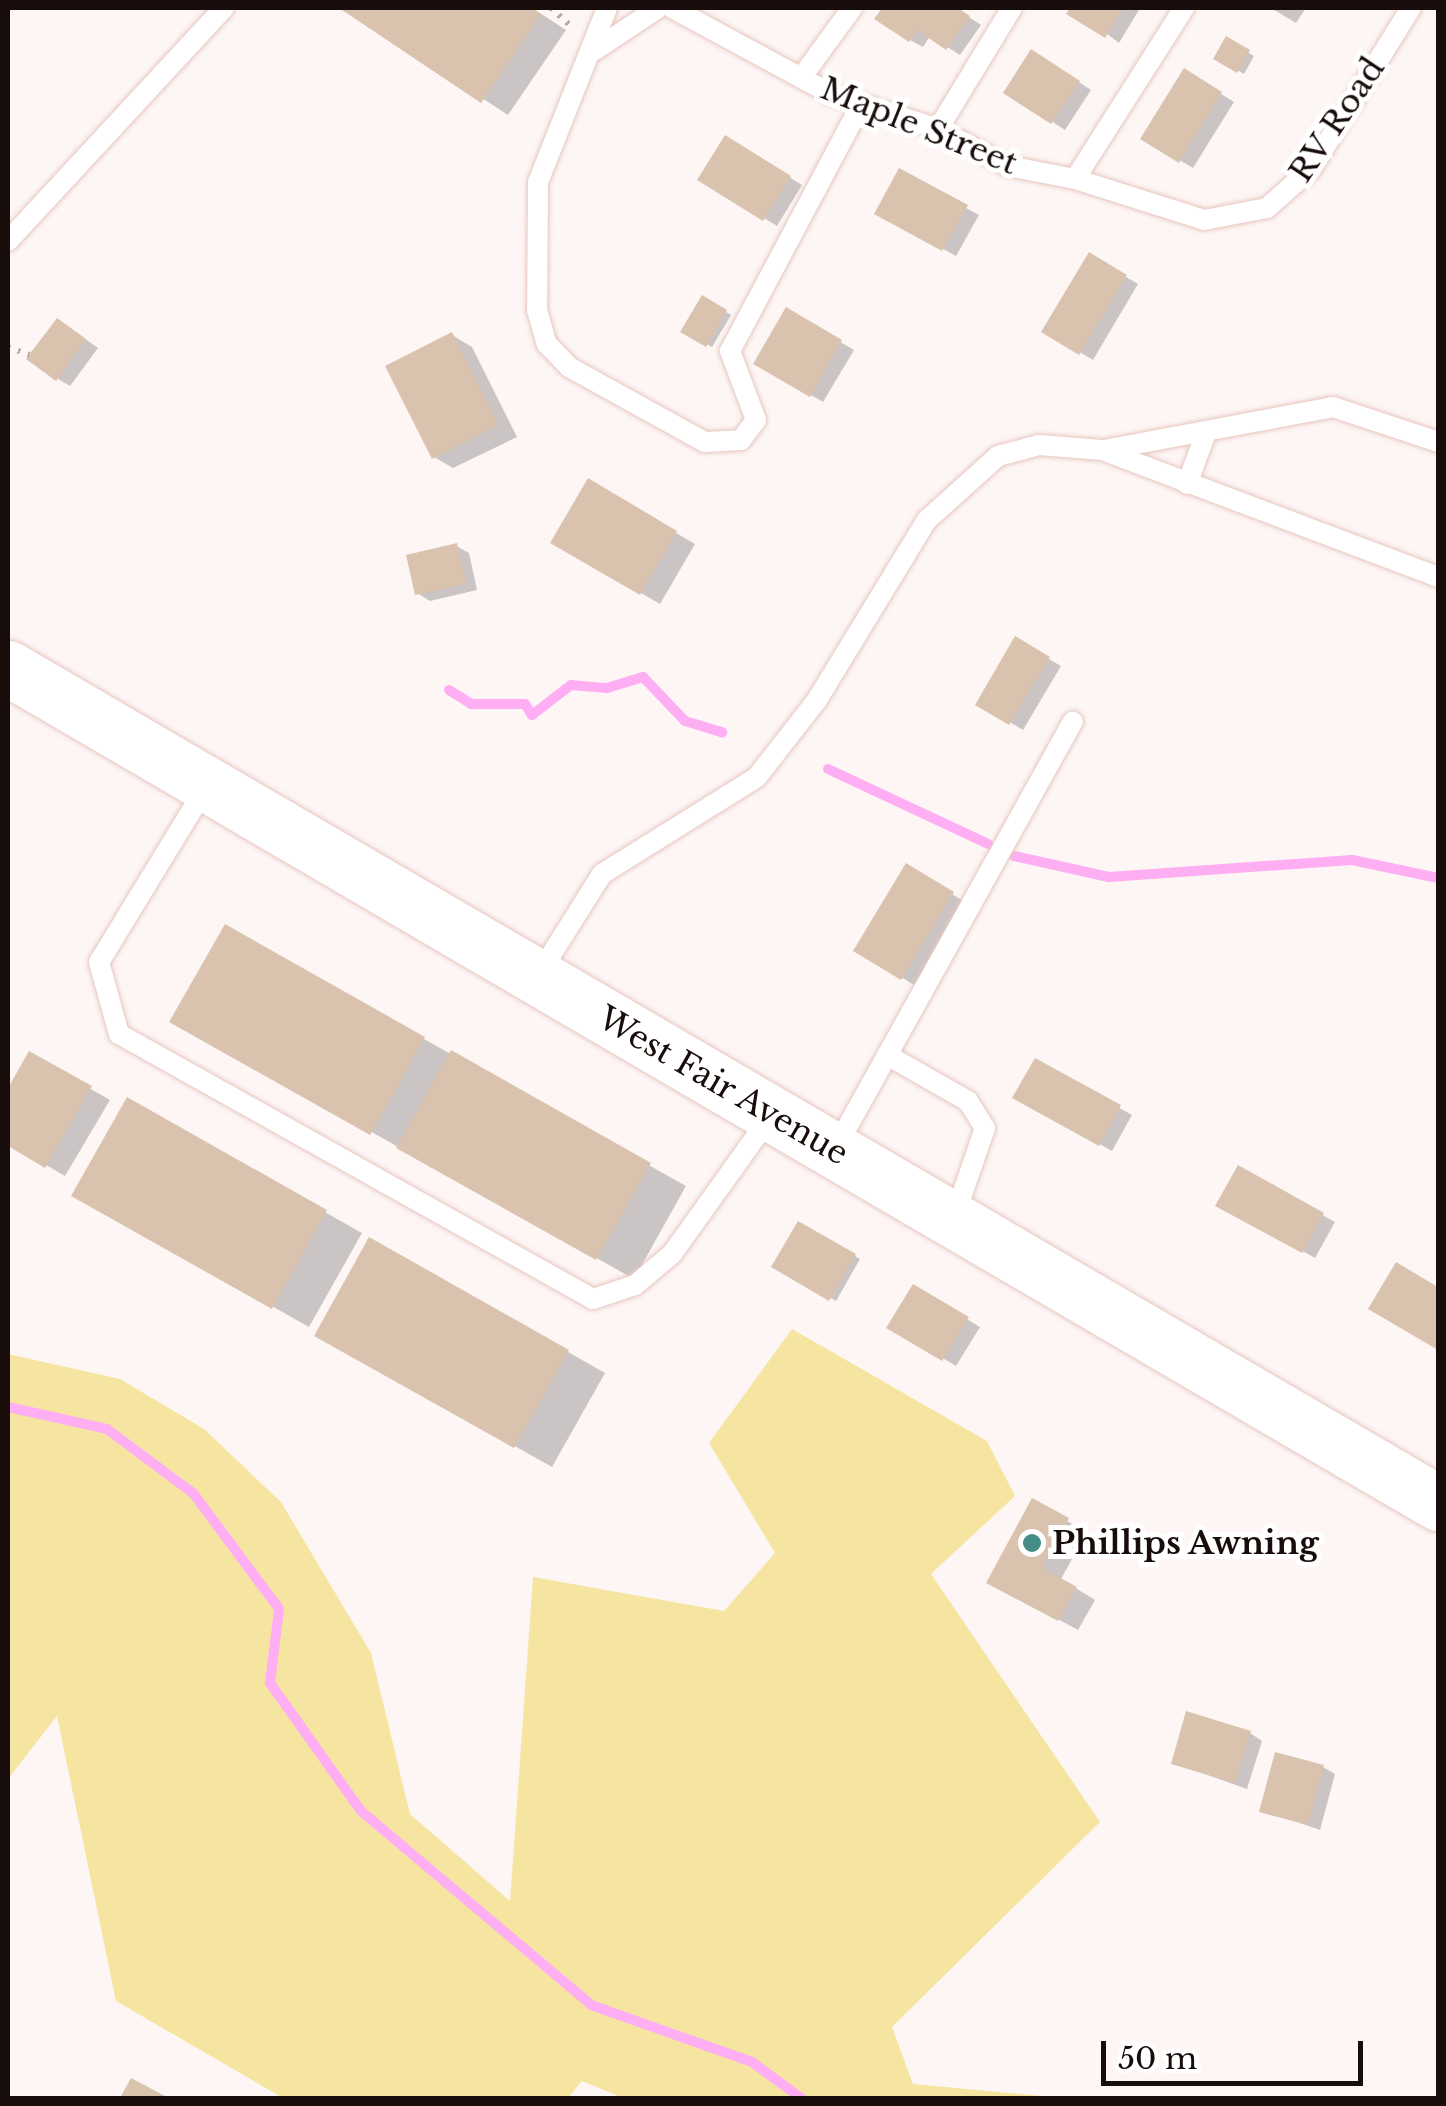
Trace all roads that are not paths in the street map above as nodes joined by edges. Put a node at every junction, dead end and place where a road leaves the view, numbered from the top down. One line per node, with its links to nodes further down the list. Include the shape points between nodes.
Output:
1 (224, 8): 14 (lane)
2 (607, 8): 9 (lane)
3 (658, 8): 9 (lane)
4 (672, 8): 10 (lane, Maple Street)
5 (852, 8): 10 (lane)
6 (1012, 8): 12 (lane)
7 (1184, 8): 13 (lane)
8 (1411, 8): 13 (lane, RV Road, via 1311,168 1266,208 1204,220)
9 (595, 50): 11 (lane, via 538,182 542,327 569,367 705,442 741,440 756,420 730,351)
10 (800, 78): 11 (lane, Maple Street)
11 (860, 106): 12 (lane, Maple Street)
12 (938, 129): 13 (lane, Maple Street, via 1008,166)
13 (1074, 179)
14 (8, 241)
15 (1206, 434): 16 (lane, via 1333,407); 17 (lane); 18 (lane)
16 (1438, 442)
17 (1102, 450): 18 (lane); 23 (lane, via 1021,448 948,492 774,758 740,790 602,874)
18 (1187, 484): 19 (lane)
19 (1438, 577)
20 (8, 668): 22 (street, West Fair Avenue)
21 (1073, 722): 24 (lane)
22 (208, 785): 23 (street, West Fair Avenue); 25 (lane, via 99,962 118,1034 594,1299 635,1285 672,1254)
23 (538, 976): 25 (street, West Fair Avenue)
24 (887, 1055): 26 (lane); 27 (lane, via 968,1101 985,1128)
25 (772, 1114): 26 (street, West Fair Avenue)
26 (834, 1151): 27 (street, West Fair Avenue)
27 (954, 1220): 28 (street, West Fair Avenue)
28 (1438, 1504)

